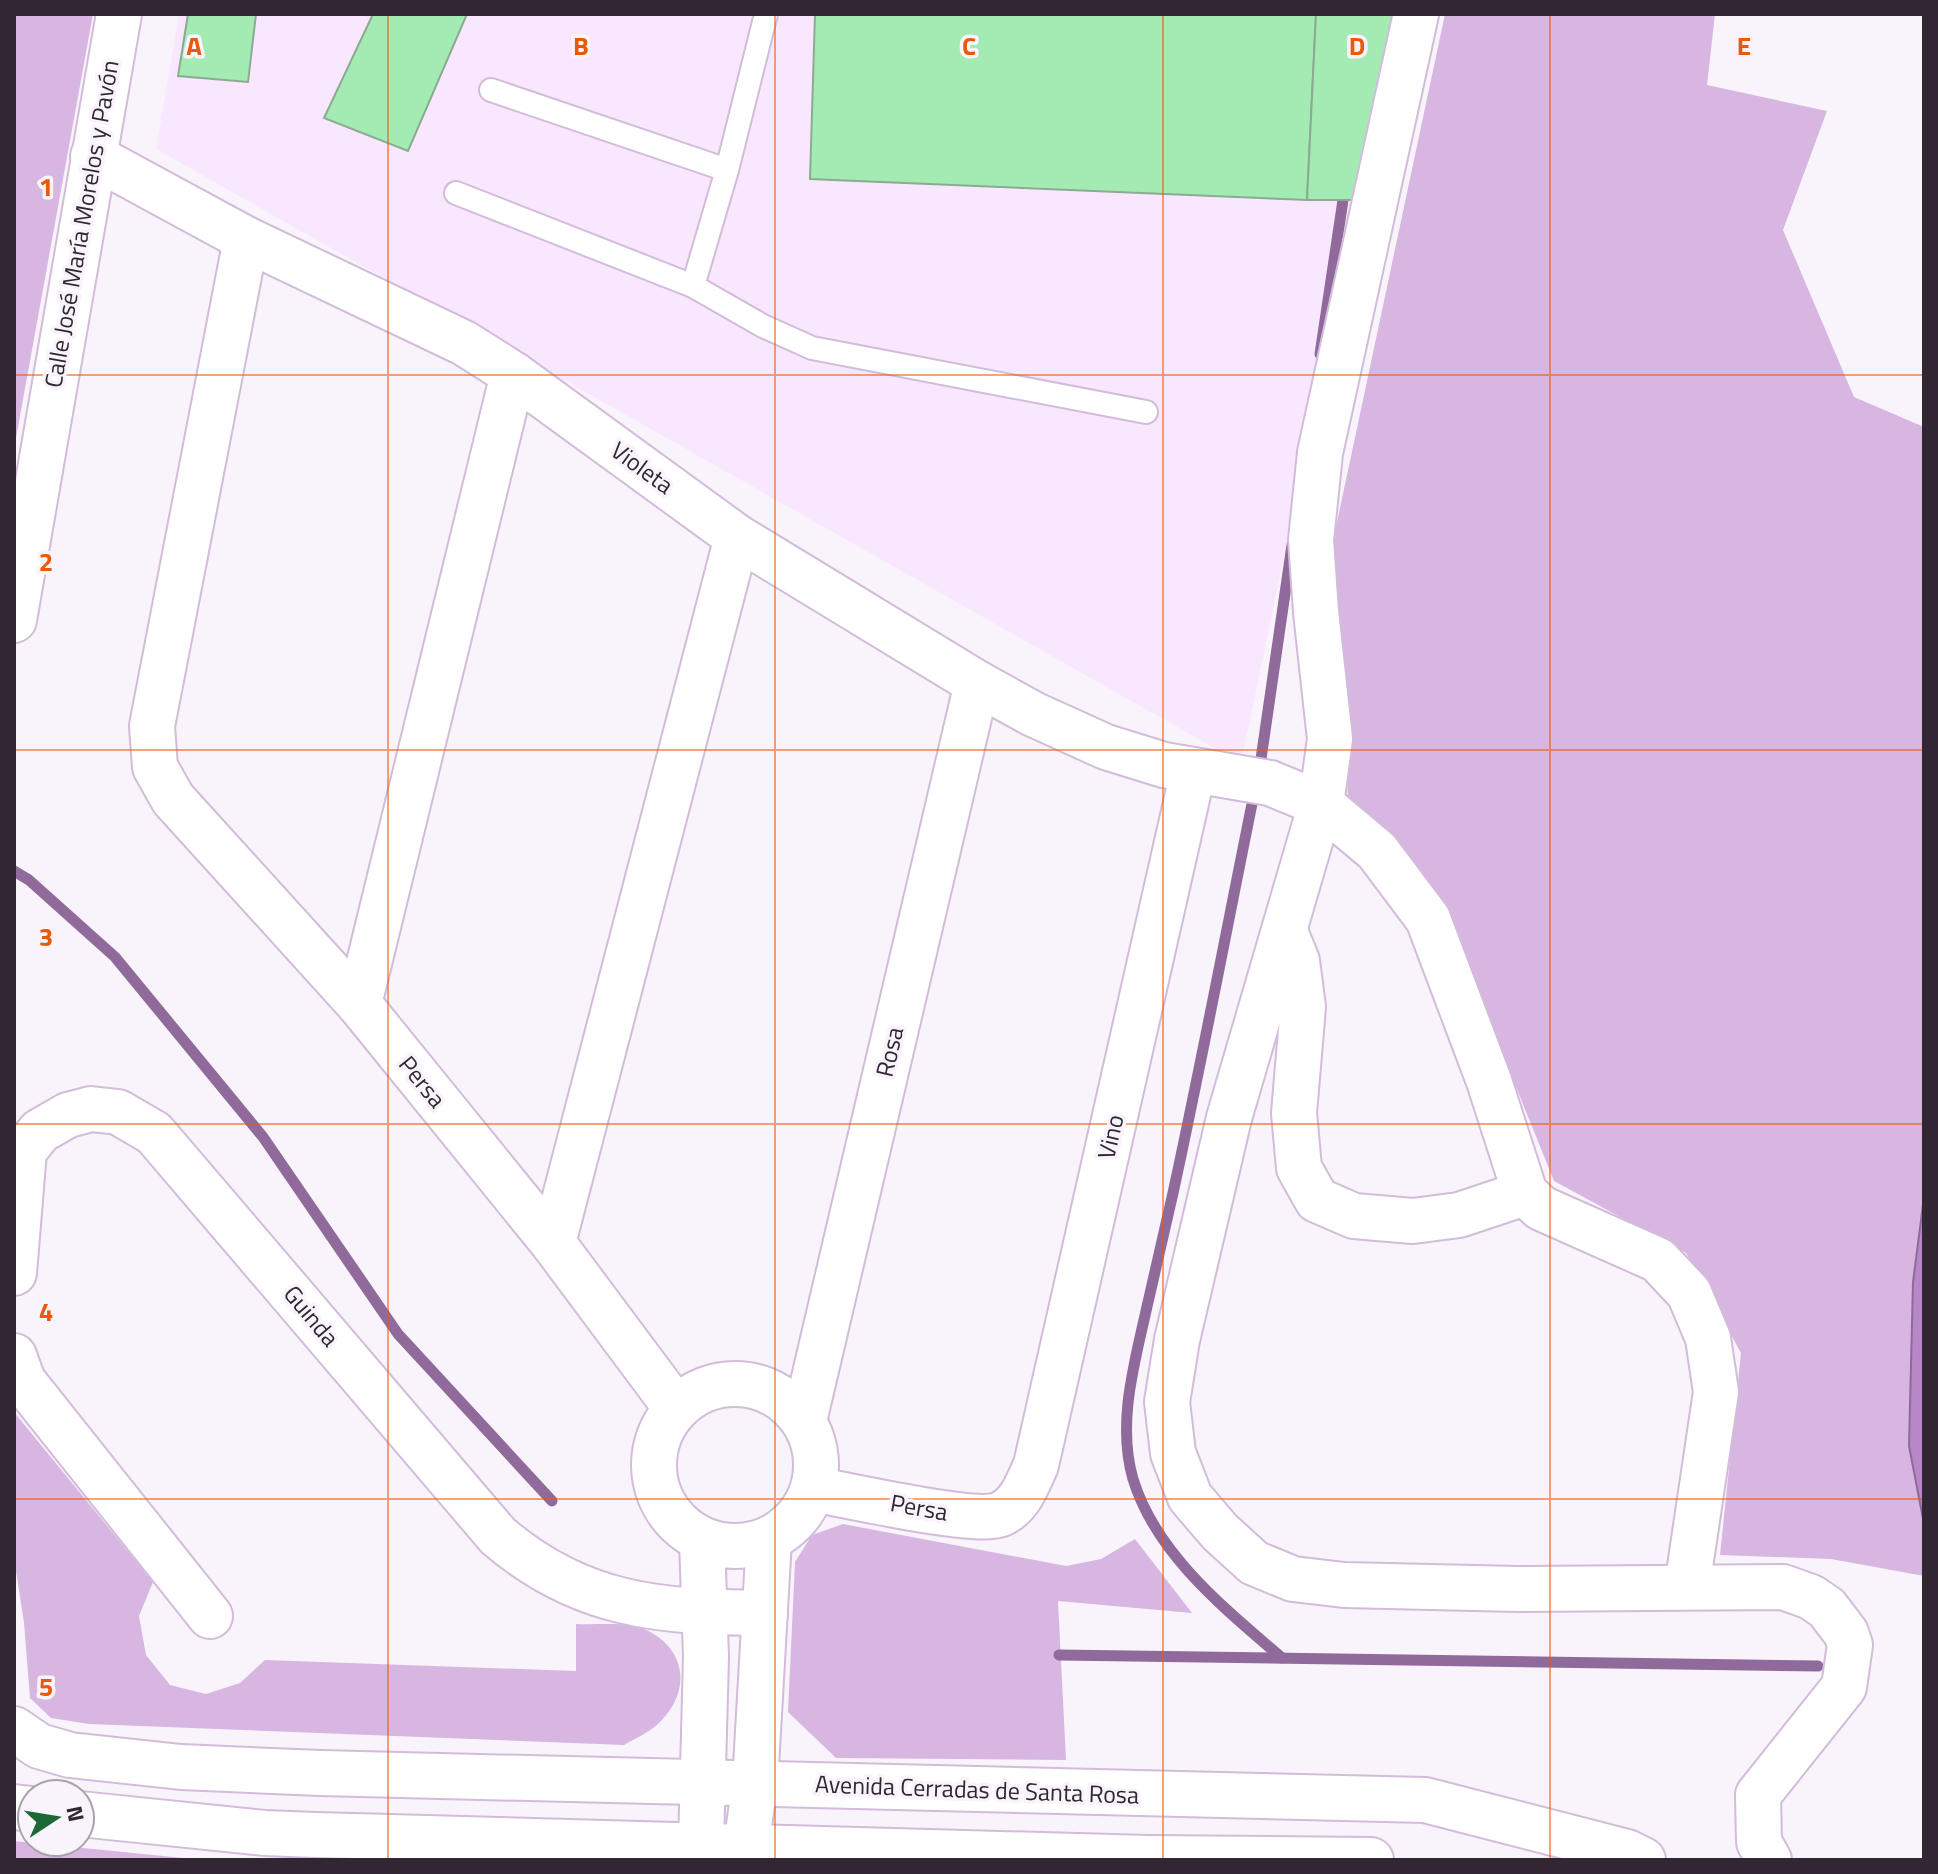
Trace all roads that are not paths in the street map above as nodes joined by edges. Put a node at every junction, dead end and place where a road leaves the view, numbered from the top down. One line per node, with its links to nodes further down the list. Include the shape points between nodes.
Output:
1 (119, 14): 5 (street, Calle José María Morelos y Pavón)
2 (766, 14): 6 (lane)
3 (1416, 14): 18 (street, via 1320,453 1311,540 1330,739)
4 (491, 90): 6 (lane)
5 (93, 156): 8 (street, Violeta); 12 (street, Calle José María Morelos y Pavón)
6 (727, 170): 9 (lane)
7 (456, 193): 9 (lane)
8 (246, 239): 10 (street, Violeta, via 464,343); 20 (street, Persa, via 152,726 155,767 173,799)
9 (693, 286): 11 (lane, via 812,348)
10 (513, 374): 14 (street, Violeta); 20 (street)
11 (1146, 412)
12 (46, 434): 13 (street, Calle José María Morelos y Pavón); 15 (street, Calle José María Morelos y Pavón)
13 (14, 488)
14 (737, 537): 16 (street, Violeta); 22 (street)
15 (14, 620)
16 (977, 683): 17 (street, Violeta, via 1106,747); 26 (street, Rosa)
17 (1233, 777): 18 (street, Violeta); 28 (street, Vino, via 1036,1465)
18 (1321, 804): 19 (street); 21 (street, Violeta, via 1377,851 1428,919)
19 (1285, 932): 21 (street, via 1297,961 1303,1007 1294,1113 1299,1168 1317,1200 1354,1216 1413,1221 1459,1215); 31 (street, via 1229,1118 1177,1340 1167,1402 1173,1453 1190,1497 1254,1563 1293,1579 1518,1589)
20 (359, 1004): 22 (street, Persa)
21 (1525, 1193): 31 (street, via 1541,1208 1658,1260 1689,1293 1708,1338 1716,1392)
22 (553, 1243): 25 (street, Persa)
23 (14, 1273): 32 (street, Guinda, via 24,1151 40,1131 68,1115 91,1109 118,1112 154,1133 498,1536 528,1561 582,1588 622,1601)
24 (14, 1356): 34 (street, via 23,1381)
25 (676, 1408): 26 (street, via 707,1388 745,1383 780,1396); 30 (street, via 658,1437 657,1489 674,1519)
26 (804, 1421): 27 (street, via 816,1454)
27 (813, 1489): 28 (street, Persa, via 965,1516 1002,1514); 29 (street, via 797,1519)
28 (1020, 1499)
29 (769, 1539): 30 (street, via 736,1547); 33 (street)
30 (702, 1540): 32 (street)
31 (1687, 1587): 49 (street, via 1783,1587 1827,1608 1850,1645 1844,1687 1758,1795 1759,1842)
32 (706, 1612): 33 (street, Guinda); 37 (street)
33 (765, 1613): 38 (street)
34 (210, 1616)
35 (14, 1729): 36 (street, Avenida Cerradas de Santa Rosa, via 39,1746 70,1755)
36 (320, 1773): 37 (street, Avenida Cerradas de Santa Rosa); 42 (street)
37 (702, 1780): 38 (street, Avenida Cerradas de Santa Rosa); 43 (street)
38 (755, 1784): 39 (street, Avenida Cerradas de Santa Rosa); 44 (street)
39 (1143, 1795): 45 (street, Avenida Cerradas de Santa Rosa, via 1425,1800); 47 (street)
40 (96, 1817): 41 (street)
41 (263, 1846): 42 (street)
42 (314, 1847): 43 (street)
43 (677, 1850): 44 (street)
44 (746, 1854): 46 (street)
45 (1635, 1856)
46 (1047, 1857): 47 (street)
47 (1148, 1859): 48 (street)
48 (1371, 1860)
49 (1769, 1860)

